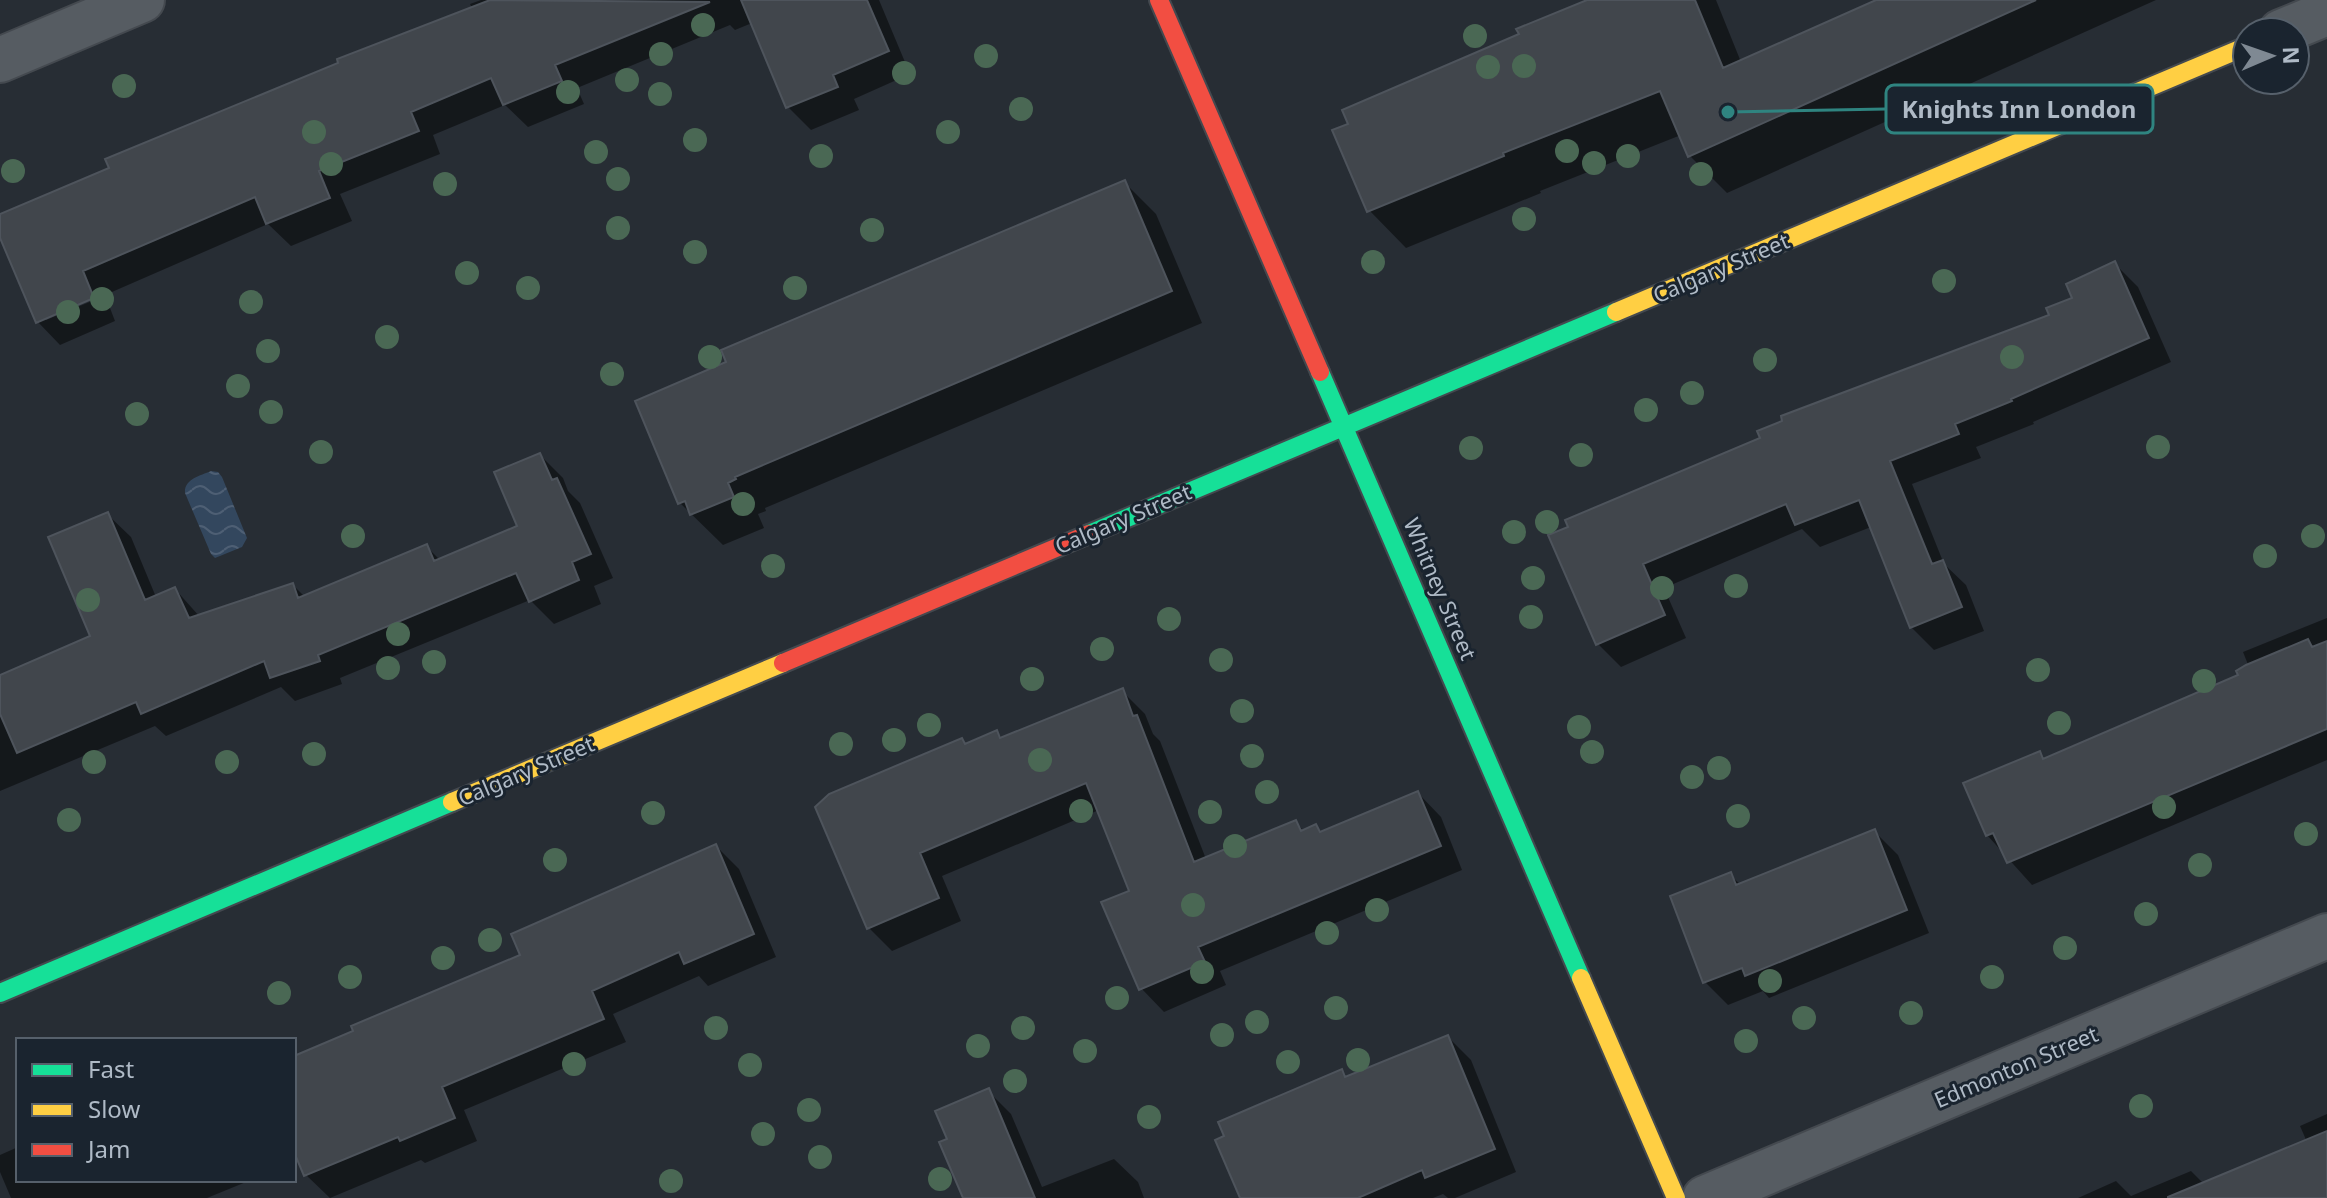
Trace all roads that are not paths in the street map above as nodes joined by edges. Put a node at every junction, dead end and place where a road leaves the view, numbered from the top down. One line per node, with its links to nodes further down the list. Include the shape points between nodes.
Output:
1 (142, 0): 4 (street)
2 (1159, 0): 5 (street, Whitney Street)
3 (2231, 53): 5 (street, Calgary Street)
4 (0, 60)
5 (1344, 426): 7 (street, Calgary Street); 8 (street, Whitney Street)
6 (2327, 936): 9 (street, Edmonton Street)
7 (0, 993)
8 (1676, 1198)
9 (1705, 1198)

